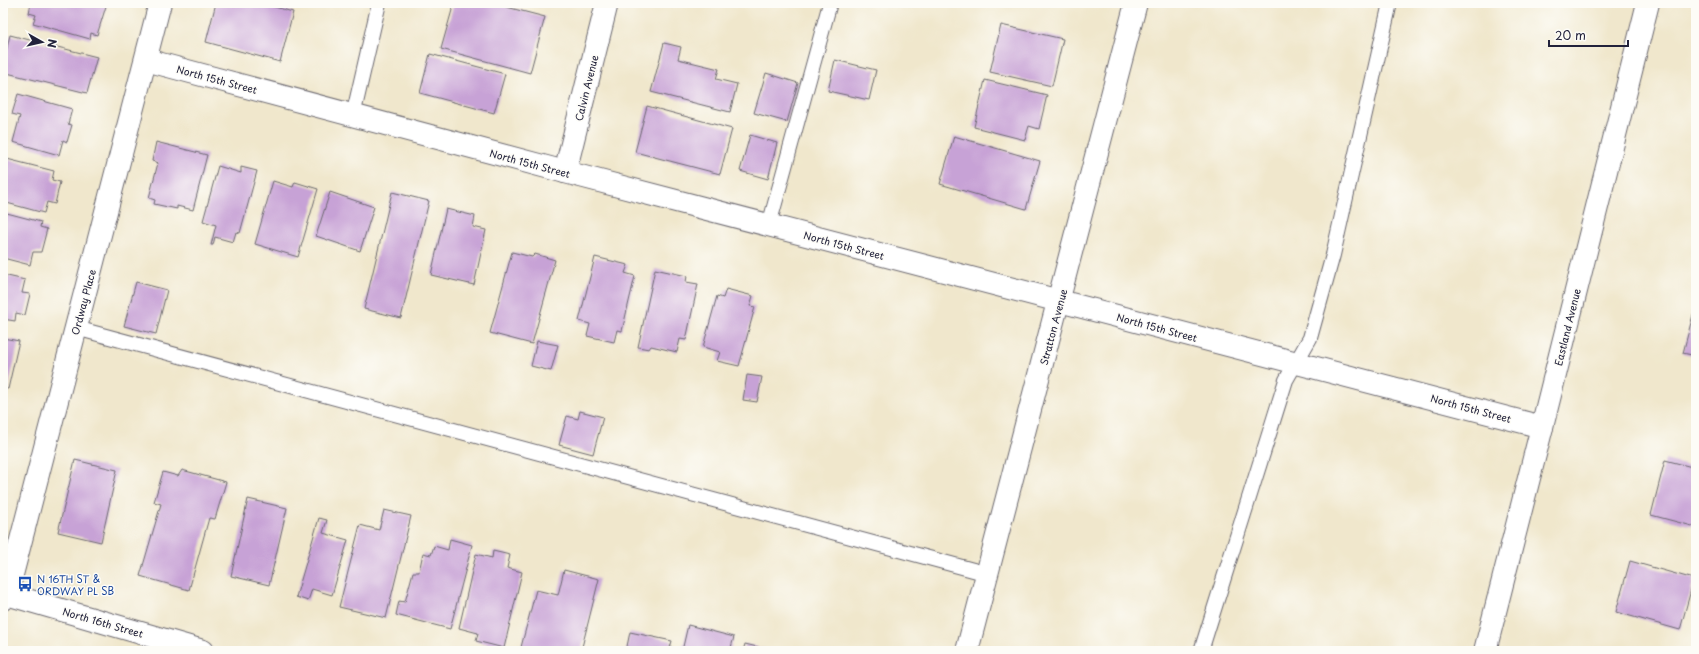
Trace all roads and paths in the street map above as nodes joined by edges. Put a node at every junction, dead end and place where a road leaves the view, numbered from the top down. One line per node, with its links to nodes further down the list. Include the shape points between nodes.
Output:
1 (160, 3): 8 (street, Ordway Place)
2 (380, 3): 9 (lane)
3 (607, 3): 10 (street, Calvin Avenue)
4 (830, 3): 11 (lane)
5 (1136, 3): 12 (street, Stratton Avenue)
6 (1390, 3): 14 (lane, via 1332,255 1310,338)
7 (1648, 3): 15 (street, Eastland Avenue)
8 (146, 60): 9 (street, North 15th Street); 13 (street, Ordway Place)
9 (353, 116): 10 (street, North 15th Street)
10 (565, 172): 11 (street, North 15th Street)
11 (769, 225): 12 (street, North 15th Street)
12 (1060, 301): 14 (street, North 15th Street); 16 (street, Stratton Avenue)
13 (76, 328): 16 (lane); 17 (street, Ordway Place)
14 (1297, 363): 15 (street, North 15th Street); 20 (lane, via 1283,388)
15 (1542, 427): 21 (street, Eastland Avenue)
16 (988, 574): 19 (street, Stratton Avenue)
17 (4, 595): 18 (street, North 16th Street)
18 (203, 651)
19 (968, 651)
20 (1200, 651)
21 (1485, 651)

